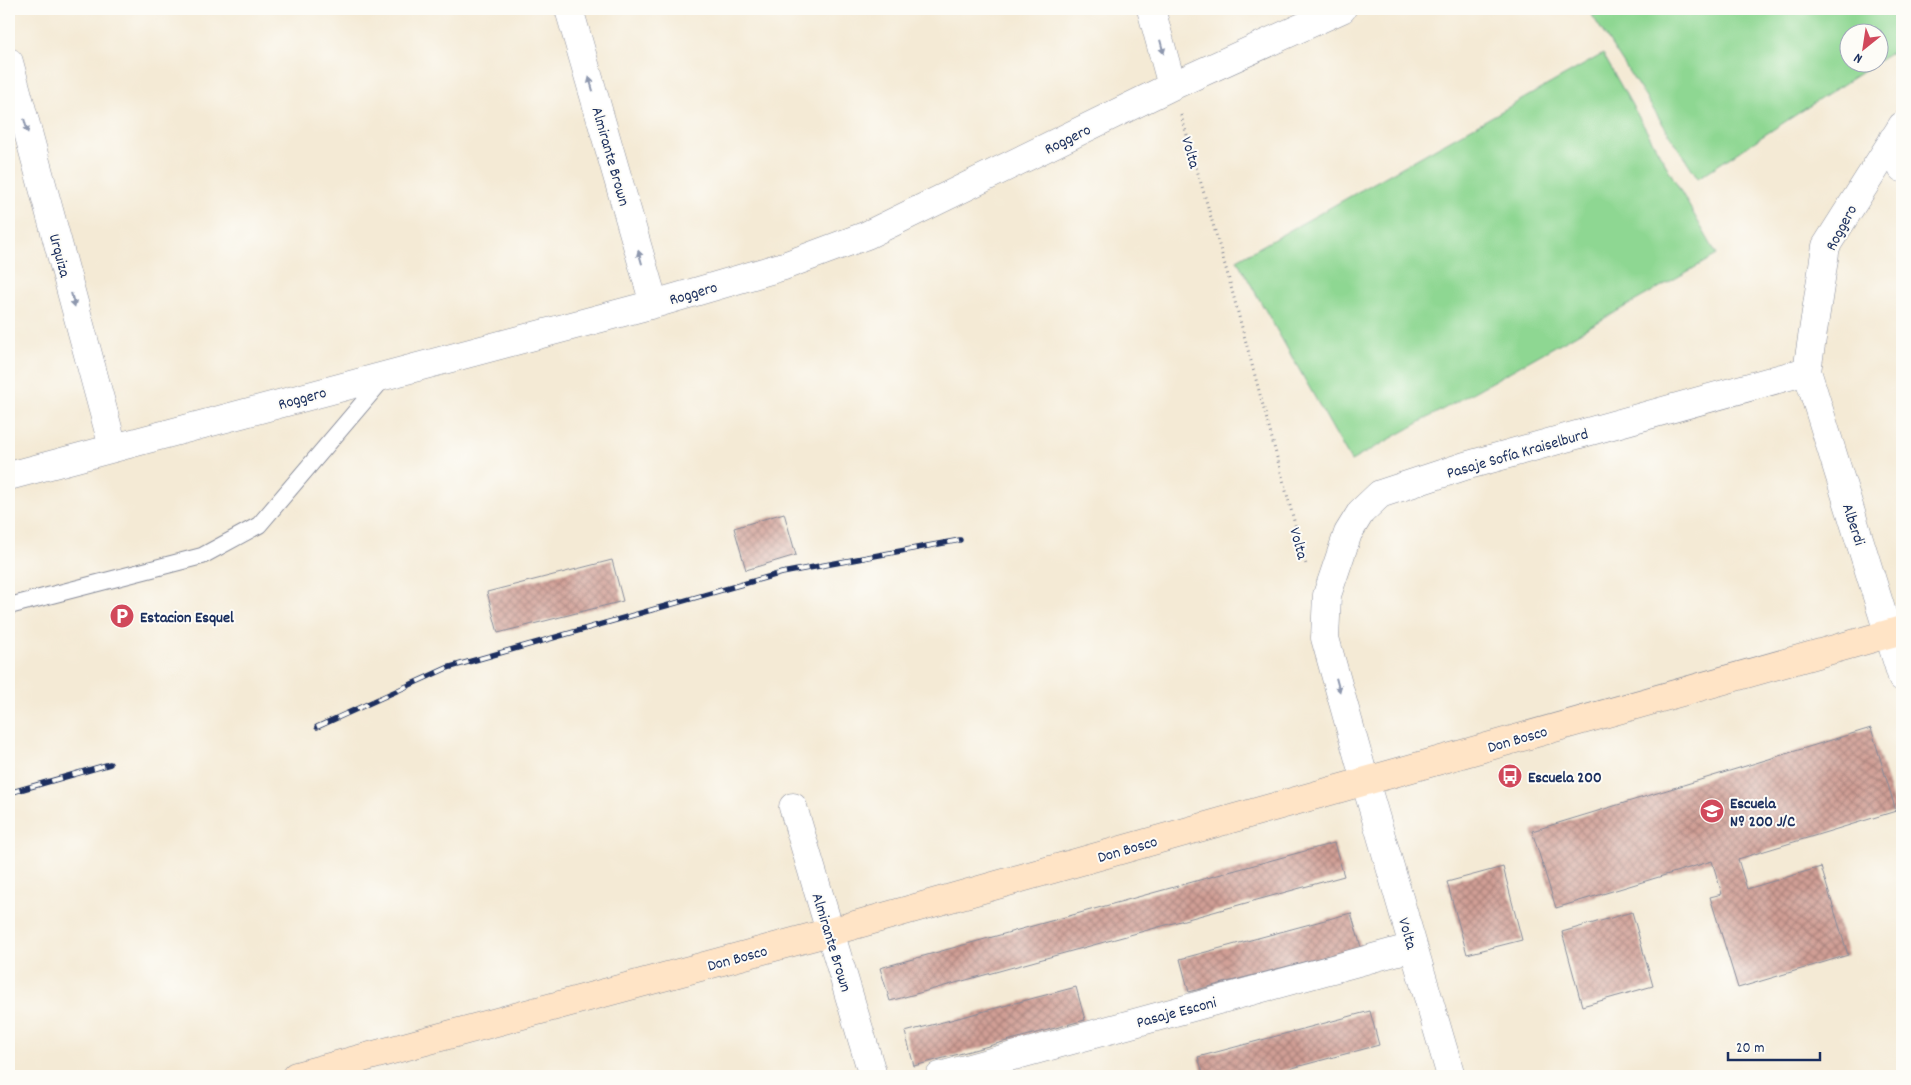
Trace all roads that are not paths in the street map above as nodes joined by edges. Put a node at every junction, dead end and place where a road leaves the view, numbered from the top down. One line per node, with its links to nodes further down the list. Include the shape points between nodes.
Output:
1 (569, 9): 8 (street, Almirante Brown, one-way to 1)
2 (1151, 9): 5 (street, one-way to 5)
3 (1342, 9): 5 (street, Roggero)
4 (9, 62): 11 (street, Urquiza, one-way to 11)
5 (1172, 86): 8 (street, Roggero, via 867,235 784,266)
6 (1897, 132): 7 (street); 9 (street, Roggero, via 1826,246)
7 (1902, 168)
8 (654, 304): 10 (street, Roggero)
9 (1807, 371): 14 (street, Alberdi); 15 (street, Pasaje Sofía Kraiselburd, via 1465,466 1380,494 1361,512 1348,534 1327,595)
10 (387, 375): 11 (street, Roggero); 13 (lane, via 259,524 202,556)
11 (113, 447): 12 (street, Roggero)
12 (9, 476)
13 (9, 604)
14 (1896, 632): 16 (street, Alberdi); 17 (street, Don Bosco)
15 (1325, 638): 17 (street, Volta, one-way to 17)
16 (1902, 677)
17 (1365, 781): 19 (street, Don Bosco); 20 (street, Volta)
18 (793, 807): 19 (street, Almirante Brown)
19 (830, 932): 21 (street, Don Bosco); 23 (street, Almirante Brown)
20 (1413, 947): 24 (street, Pasaje Esconi); 25 (street, Volta)
21 (346, 1069): 22 (street, Don Bosco)
22 (296, 1076)
23 (873, 1076)
24 (940, 1076)
25 (1450, 1076)

